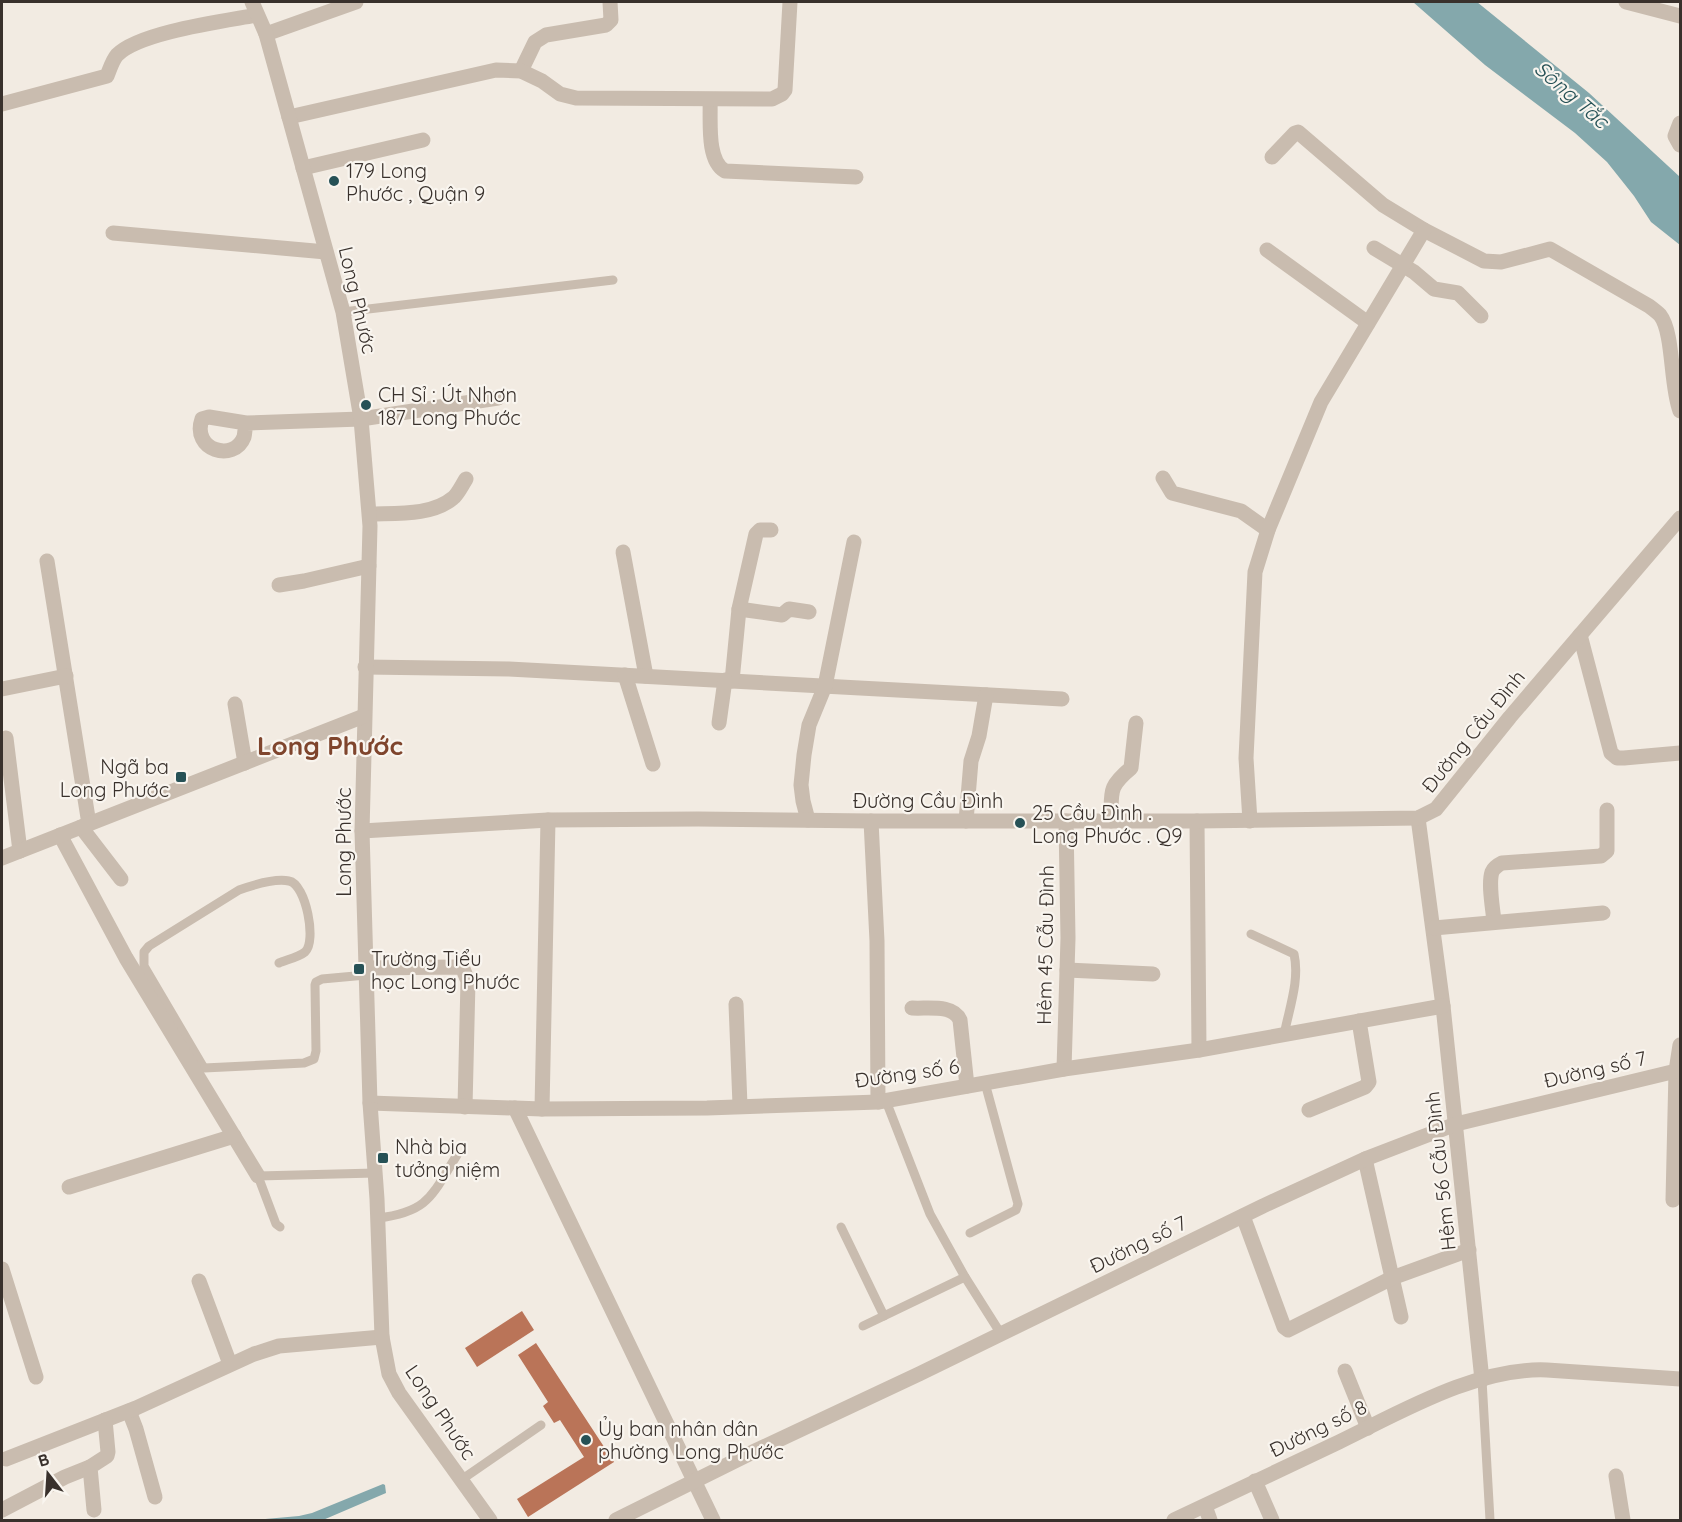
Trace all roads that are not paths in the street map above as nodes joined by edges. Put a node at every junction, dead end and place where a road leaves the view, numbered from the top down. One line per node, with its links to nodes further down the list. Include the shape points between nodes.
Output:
1 (356, 2): 7 (street)
2 (610, 2): 8 (street, via 611,20 606,25 546,35 535,42)
3 (790, 2): 9 (street, via 782,94 772,99)
4 (1626, 2): 6 (street)
5 (255, 8): 7 (street, Long Phước); 10 (street, via 138,42 119,53 106,76)
6 (1680, 16)
7 (266, 34): 11 (street, Long Phước)
8 (521, 71): 9 (street, via 560,94 576,98); 11 (street, via 496,70)
9 (710, 100): 17 (street, via 713,156 719,168)
10 (2, 104)
11 (289, 117): 16 (street, Long Phước)
12 (1680, 123): 14 (street, via 1675,136)
13 (423, 140): 16 (street)
14 (1680, 145)
15 (1272, 157): 18 (street, via 1294,133 1301,134 1379,202)
16 (303, 168): 22 (street, Long Phước)
17 (856, 177)
18 (1424, 230): 23 (street); 29 (street, via 1484,261 1501,262 1550,249 1649,306 1666,327)
19 (112, 233): 22 (street)
20 (1374, 248): 23 (street)
21 (1267, 250): 27 (street)
22 (326, 252): 25 (street, Long Phước)
23 (1403, 265): 26 (street, via 1434,289 1458,293); 27 (street)
24 (613, 280): 25 (lane)
25 (343, 312): 30 (street, Long Phước)
26 (1481, 316)
27 (1368, 323): 37 (street, via 1315,415)
28 (498, 398): 30 (street)
29 (1680, 411)
30 (361, 419): 31 (street); 34 (street, Long Phước)
31 (246, 423)
32 (1163, 478): 37 (street, via 1172,493 1241,511)
33 (466, 479): 34 (street, via 455,497 435,508)
34 (370, 514): 41 (street, Long Phước)
35 (1679, 523): 45 (street, Đường Cầu Đình)
36 (771, 530): 43 (street, via 756,534)
37 (1268, 530): 67 (street, via 1255,572 1246,758)
38 (854, 542): 51 (street)
39 (623, 552): 49 (street)
40 (47, 561): 48 (street)
41 (369, 566): 42 (street); 46 (street, Long Phước)
42 (279, 585)
43 (739, 609): 44 (street, via 782,615 789,609); 50 (street)
44 (809, 612)
45 (1580, 635): 60 (street, via 1611,753 1617,758); 64 (street, Đường Cầu Đình, via 1436,809)
46 (365, 667): 47 (street); 56 (street, Long Phước)
47 (625, 675): 49 (street); 62 (street)
48 (66, 676): 52 (street); 73 (street)
49 (646, 676): 50 (street)
50 (728, 680): 51 (street); 57 (street)
51 (825, 686): 53 (street); 66 (street, via 809,725 804,755 801,785)
52 (2, 689)
53 (986, 695): 54 (street); 69 (street, via 971,762)
54 (1062, 699)
55 (235, 704): 61 (street)
56 (364, 716): 61 (street); 74 (street, Long Phước)
57 (720, 723)
58 (1136, 723): 71 (street, via 1131,768 1112,789)
59 (6, 738): 76 (street)
60 (1680, 753)
61 (245, 763): 73 (street)
62 (653, 764)
63 (1607, 810): 80 (street, via 1607,851 1601,856 1503,863 1496,867 1491,879)
64 (1418, 818): 67 (street, Đường Cầu Đình); 81 (street, Hẻm 56 Cẫu Đình)
65 (548, 820): 66 (street, Đường Cầu Đình); 74 (street, Đường Cầu Đình); 103 (street)
66 (808, 820): 68 (street, Đường Cầu Đình)
67 (1250, 820): 72 (street, Đường Cầu Đình)
68 (871, 821): 69 (street, Đường Cầu Đình); 98 (street)
69 (966, 821): 70 (street, Đường Cầu Đình)
70 (1066, 821): 71 (street, Đường Cầu Đình); 84 (street, Hẻm 45 Cẫu Đình)
71 (1111, 821): 72 (street, Đường Cầu Đình)
72 (1197, 821): 93 (street)
73 (85, 825): 75 (street); 78 (street)
74 (362, 831): 85 (street, Long Phước)
75 (60, 835): 76 (street); 106 (street, via 126,958)
76 (20, 851): 77 (street)
77 (2, 858)
78 (121, 879)
79 (1603, 913): 80 (street)
80 (1494, 922): 81 (street)
81 (1434, 928): 88 (street, Hẻm 56 Cẫu Đình)
82 (1251, 934): 91 (lane, via 1294,954 1295,978)
83 (279, 963): 85 (lane, via 305,952 310,944 306,903 297,885 290,881 239,890 149,946 143,959 204,1068 304,1063 314,1059 316,981)
84 (1067, 970): 86 (street); 94 (street, Hẻm 45 Cẫu Đình)
85 (366, 971): 99 (street, Long Phước); 101 (street, via 463,969 468,981)
86 (1153, 974)
87 (736, 1004): 100 (street)
88 (1443, 1006): 90 (street, Đường số 6); 105 (street, Hẻm 56 Cẫu Đình)
89 (912, 1008): 97 (street, via 957,1013)
90 (1359, 1022): 91 (street, Đường số 6); 104 (street, via 1369,1083)
91 (1284, 1035): 93 (street, Đường số 6)
92 (1680, 1045): 95 (street, Đường số 7)
93 (1198, 1050): 94 (street, Đường số 6)
94 (1064, 1069): 96 (street, Đường số 6)
95 (1676, 1071): 105 (street, Đường số 7); 112 (street)
96 (985, 1083): 97 (street, Đường số 6); 117 (lane, via 1018,1206)
97 (967, 1086): 98 (street, Đường số 6)
98 (882, 1101): 100 (street, Đường số 6); 120 (lane, via 930,1214)
99 (370, 1103): 101 (street, Đường số 6); 109 (street, Long Phước)
100 (740, 1105): 103 (street, Đường số 6)
101 (465, 1107): 102 (street, Đường số 6)
102 (514, 1108): 103 (street, Đường số 6); 141 (street)
103 (542, 1109)
104 (1309, 1110)
105 (1455, 1124): 108 (street, Đường số 7); 118 (street, Hẻm 56 Cẫu Đình)
106 (234, 1136): 110 (street); 111 (street)
107 (458, 1155): 114 (lane, via 424,1204 400,1215)
108 (1365, 1159): 113 (street, Đường số 7); 121 (street)
109 (375, 1173): 110 (lane); 114 (street, Long Phước)
110 (258, 1176): 115 (lane)
111 (69, 1187)
112 (1673, 1200)
113 (1243, 1216): 121 (street, via 1288,1330); 126 (street, Đường số 7)
114 (378, 1218): 127 (street, Long Phước)
115 (280, 1227)
116 (841, 1227): 123 (lane)
117 (970, 1233)
118 (1470, 1250): 121 (street); 132 (street, Hẻm 56 Cẫu Đình)
119 (2, 1269): 130 (street)
120 (965, 1276): 123 (lane); 126 (lane)
121 (1392, 1278): 124 (street)
122 (199, 1281): 128 (street)
123 (884, 1316): 125 (lane)
124 (1401, 1317)
125 (863, 1326)
126 (1001, 1334): 141 (street, Đường số 7)
127 (382, 1337): 128 (street, via 279,1346); 140 (street, Long Phước, via 393,1382)
128 (230, 1364): 133 (street)
129 (1345, 1371): 136 (street)
130 (36, 1377)
131 (1680, 1379): 132 (street, Đường số 8, via 1527,1369)
132 (1482, 1380): 136 (street, Đường số 8, via 1430,1398); 153 (lane, Hẻm 56 Cẫu Đình)
133 (129, 1411): 134 (street); 143 (street)
134 (105, 1420): 137 (street); 138 (street, via 108,1452)
135 (541, 1425): 140 (lane)
136 (1368, 1428): 142 (street, Đường số 8)
137 (6, 1459)
138 (90, 1467): 145 (street); 146 (street)
139 (1616, 1476): 154 (street)
140 (461, 1480): 147 (street, Long Phước)
141 (694, 1481): 148 (street, Đường số 7); 149 (street)
142 (1255, 1481): 144 (street, Đường số 8); 152 (street)
143 (155, 1497)
144 (1205, 1506): 150 (street, Đường số 8); 151 (street)
145 (2, 1510)
146 (94, 1510)
147 (490, 1521)
148 (616, 1521)
149 (713, 1521)
150 (1174, 1521)
151 (1210, 1521)
152 (1272, 1521)
153 (1490, 1521)
154 (1623, 1521)

